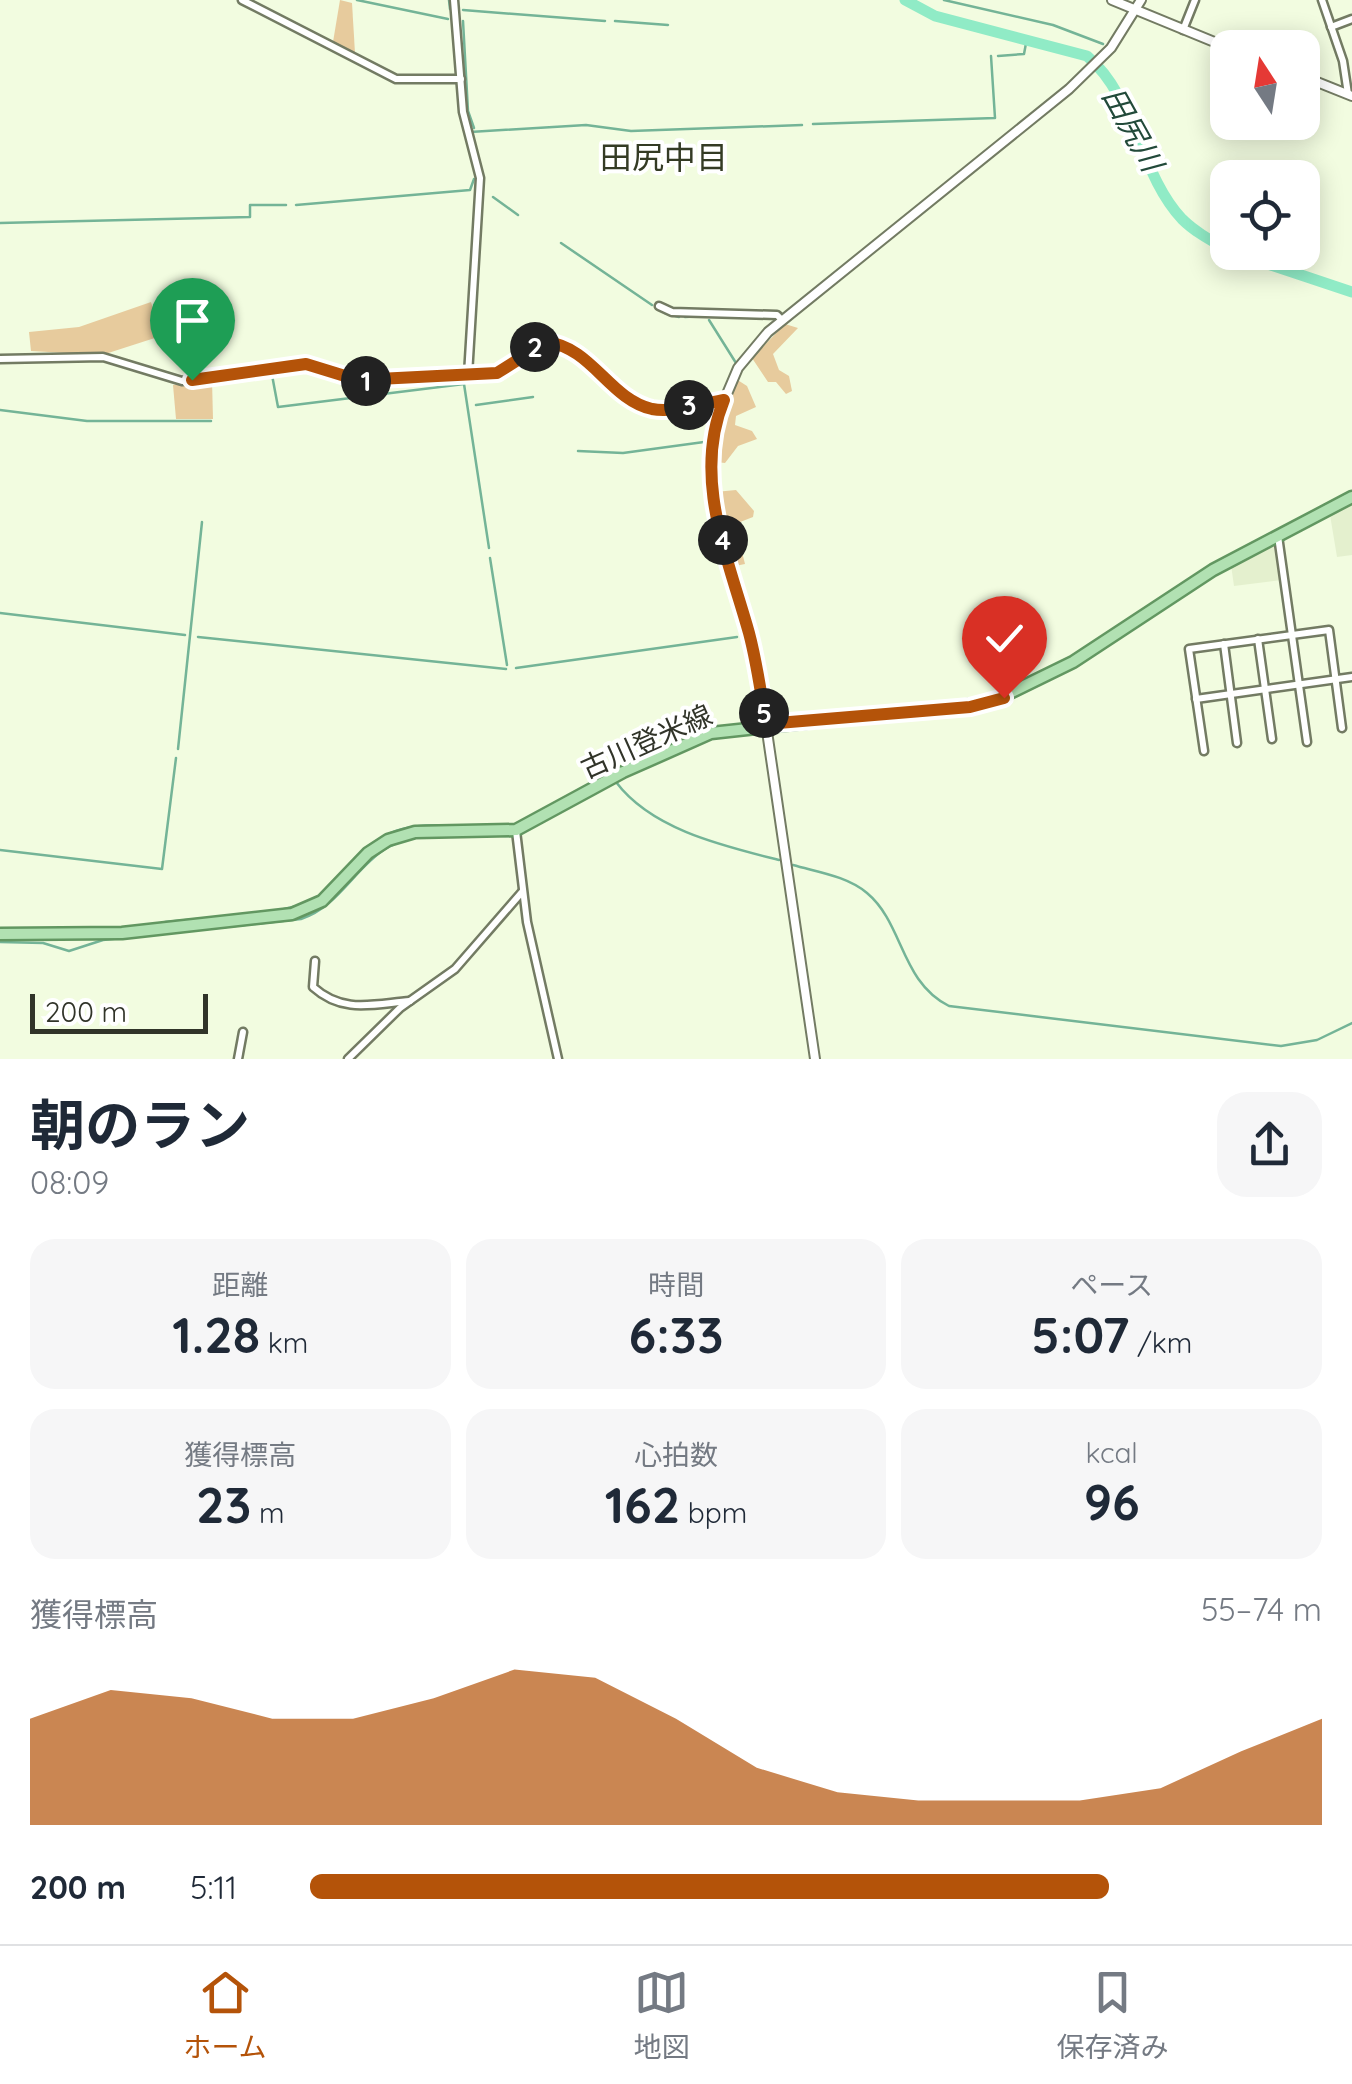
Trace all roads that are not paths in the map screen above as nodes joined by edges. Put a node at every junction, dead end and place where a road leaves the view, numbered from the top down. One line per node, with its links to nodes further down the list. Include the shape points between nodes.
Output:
1 (242, 0): 12 (street, via 396,79)
2 (454, 0): 12 (street)
3 (1112, 0): 7 (street)
4 (1142, 0): 7 (street)
5 (1195, 0): 10 (street)
6 (1322, 0): 9 (street)
7 (1137, 10): 10 (street); 16 (street, via 1104,56)
8 (1352, 19): 9 (street)
9 (1331, 27): 14 (street)
10 (1183, 30): 11 (street)
11 (1210, 41)
12 (461, 80): 18 (street, via 480,178)
13 (1320, 83): 14 (street)
14 (1350, 95)
15 (659, 306): 16 (street)
16 (782, 320): 19 (street, via 738,368)
17 (0, 359): 18 (street, via 103,357 182,381 306,364 358,380)
18 (468, 374): 19 (street, via 503,371 546,342 564,344 649,408)
19 (724, 400): 31 (street, via 714,430 712,494)
20 (1352, 497): 21 (main road, 古川登米線)
21 (1278, 536): 22 (street); 31 (main road, 古川登米線, via 1004,698 970,707)
22 (1293, 634): 23 (street); 26 (street, via 1329,630); 27 (street)
23 (1258, 640): 24 (street); 28 (street)
24 (1224, 644): 29 (street); 30 (street, via 1190,649)
25 (1352, 676): 26 (street)
26 (1336, 679): 27 (street); 32 (street)
27 (1299, 684): 28 (street); 34 (street)
28 (1265, 689): 29 (street); 33 (street)
29 (1231, 694): 30 (street); 35 (street)
30 (1196, 699): 36 (street)
31 (766, 724): 37 (main road, 古川登米線, via 694,738); 46 (street)
32 (1342, 728)
33 (1272, 738)
34 (1306, 742)
35 (1237, 744)
36 (1204, 751)
37 (516, 830): 38 (street); 39 (main road, 古川登米線, via 400,836 368,853 314,907 292,914 122,933)
38 (522, 892): 41 (street, via 455,969); 45 (street)
39 (0, 934)
40 (315, 960): 41 (street, via 313,987 339,1004)
41 (411, 1001): 44 (street)
42 (242, 1032): 43 (street)
43 (238, 1059)
44 (348, 1059)
45 (558, 1059)
46 (815, 1059)

